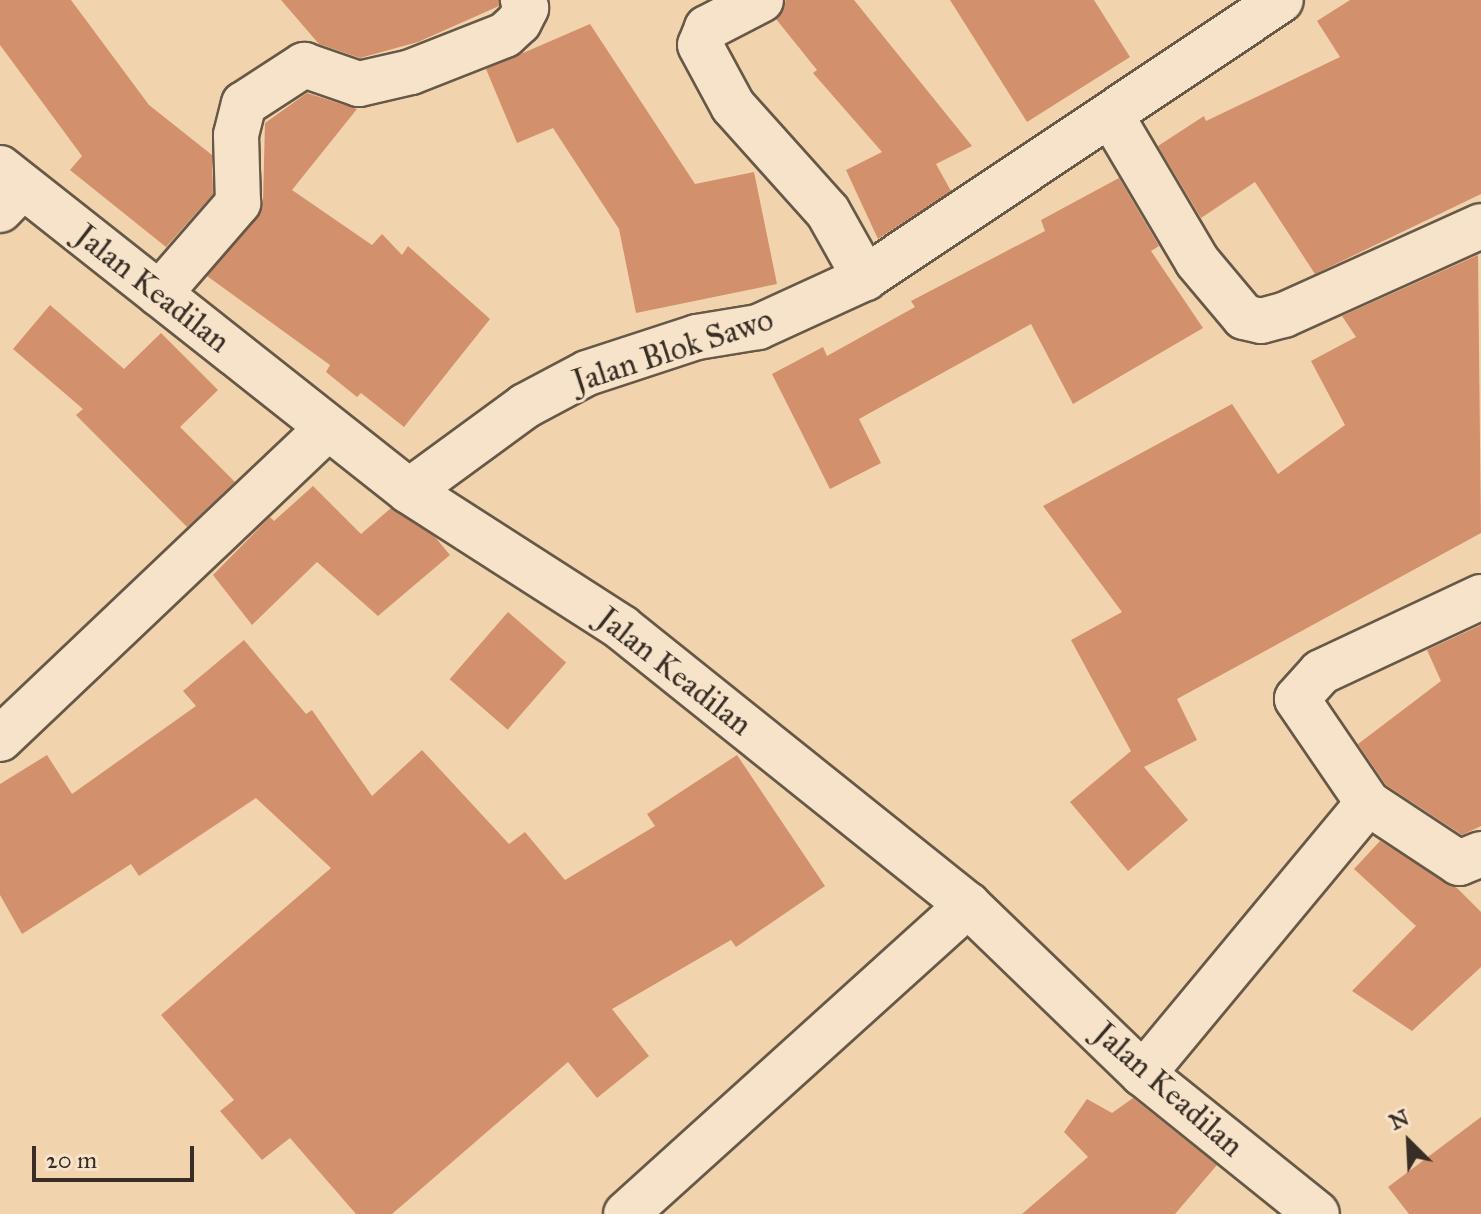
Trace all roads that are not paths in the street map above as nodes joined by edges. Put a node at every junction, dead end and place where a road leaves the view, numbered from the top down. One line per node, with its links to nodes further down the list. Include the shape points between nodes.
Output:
1 (523, 0): 8 (street, via 526,8 519,22 505,35 411,72 359,84 304,65 244,104 236,135 238,203)
2 (761, 0): 7 (street, via 707,28 700,45 733,106 828,212)
3 (1281, 0): 4 (street, Jalan Blok Sawo)
4 (1112, 117): 6 (street, via 1197,261 1244,317 1261,321 1284,315); 7 (street, Jalan Blok Sawo)
5 (7, 188): 8 (street, Jalan Keadilan)
6 (1481, 226)
7 (865, 278): 10 (street, Jalan Blok Sawo, via 758,327 697,337 587,373 525,406)
8 (159, 294): 9 (street, Jalan Keadilan)
9 (328, 428): 10 (street, Jalan Keadilan); 12 (street)
10 (409, 491): 15 (street, Jalan Keadilan, via 622,628)
11 (1481, 597): 13 (street, via 1321,672 1297,699)
12 (0, 739)
13 (1368, 803): 14 (street, via 1459,863); 16 (street)
14 (1481, 854)
15 (968, 905): 16 (street, Jalan Keadilan); 17 (street)
16 (1143, 1074): 18 (street, Jalan Keadilan)
17 (626, 1214)
18 (1317, 1214)

